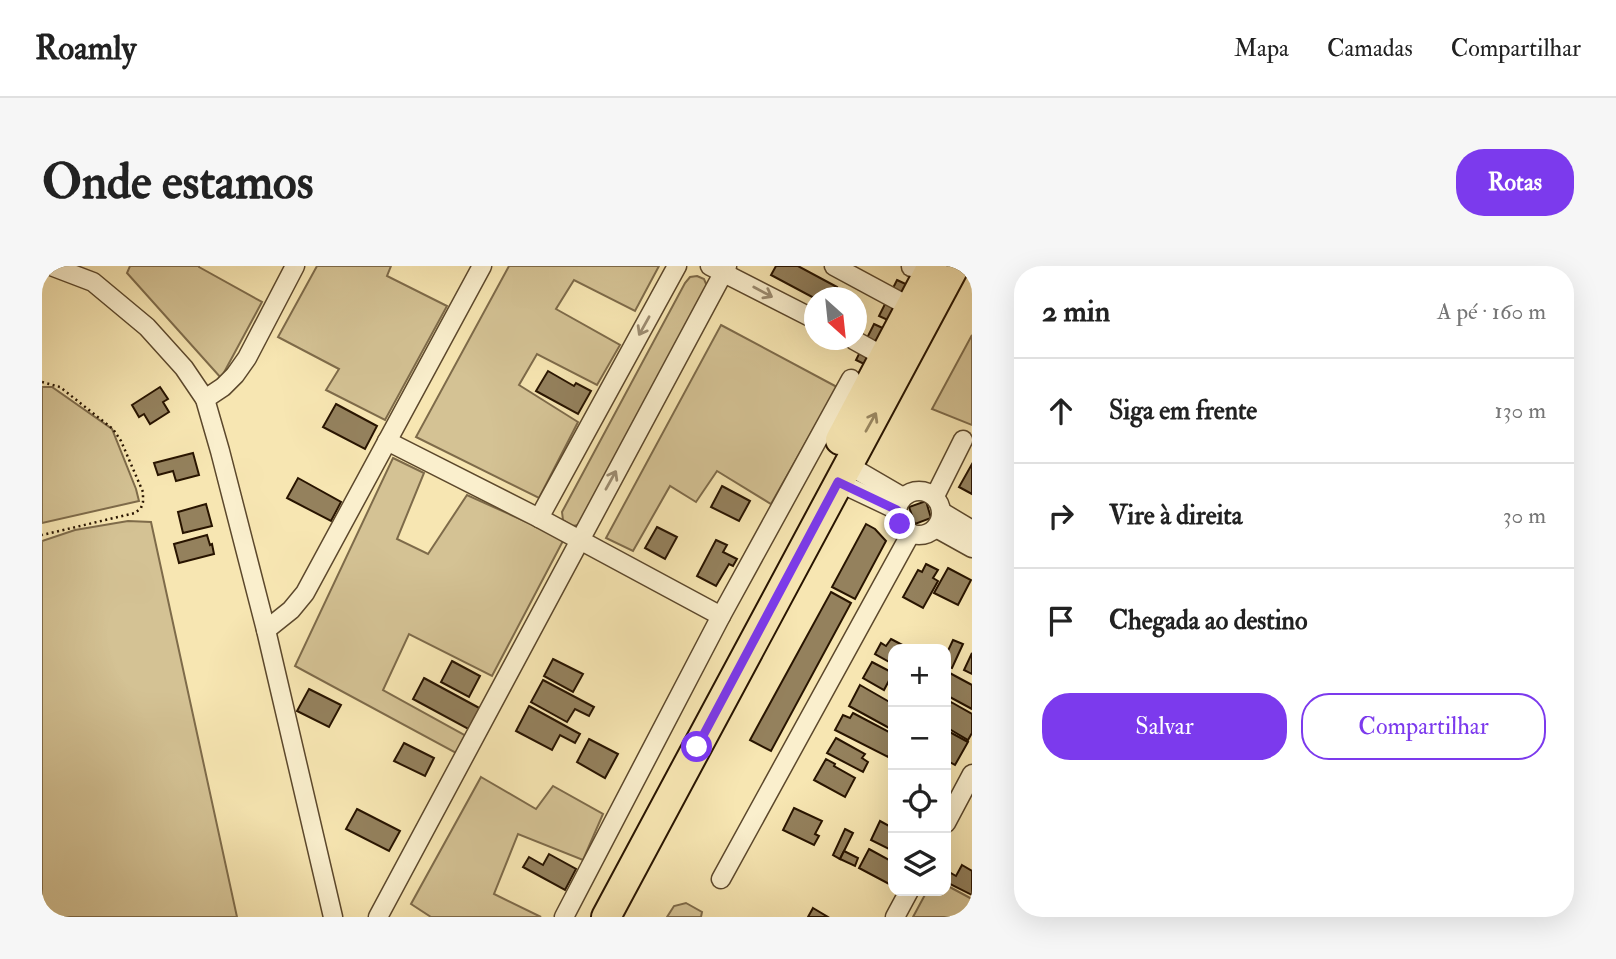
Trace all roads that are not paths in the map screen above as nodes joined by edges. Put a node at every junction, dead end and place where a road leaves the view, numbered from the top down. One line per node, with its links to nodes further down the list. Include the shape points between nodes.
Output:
1 (51, 266): 9 (street)
2 (295, 266): 15 (street, via 247,358 223,387)
3 (482, 266): 17 (street)
4 (677, 266): 21 (street, one-way to 21)
5 (834, 266): 10 (street)
6 (932, 266): 10 (main road)
7 (955, 266): 18 (main road, one-way to 7)
8 (721, 268): 11 (street, one-way to 11); 24 (street, one-way to 8)
9 (97, 274): 15 (street, via 184,368)
10 (910, 307): 13 (main road)
11 (804, 314)
12 (867, 347): 13 (street)
13 (883, 356): 35 (main road)
14 (852, 379): 26 (street)
15 (205, 399): 27 (street)
16 (963, 440): 20 (street)
17 (387, 441): 21 (street); 27 (street, via 305,593)
18 (843, 473): 19 (street); 36 (main road)
19 (900, 504): 20 (street, via 910,492 919,490 928,492); 23 (street, via 897,517)
20 (938, 512): 22 (street); 23 (street, via 925,535); 25 (street)
21 (539, 518): 24 (street)
22 (972, 530)
23 (911, 533): 30 (street)
24 (579, 540): 26 (street); 33 (street)
25 (972, 548)
26 (721, 616): 34 (street)
27 (266, 630): 32 (street)
28 (972, 774): 29 (street)
29 (951, 814)
30 (721, 878)
31 (906, 896): 37 (street)
32 (333, 917)
33 (378, 917)
34 (564, 917)
35 (587, 917)
36 (606, 917)
37 (895, 917)

